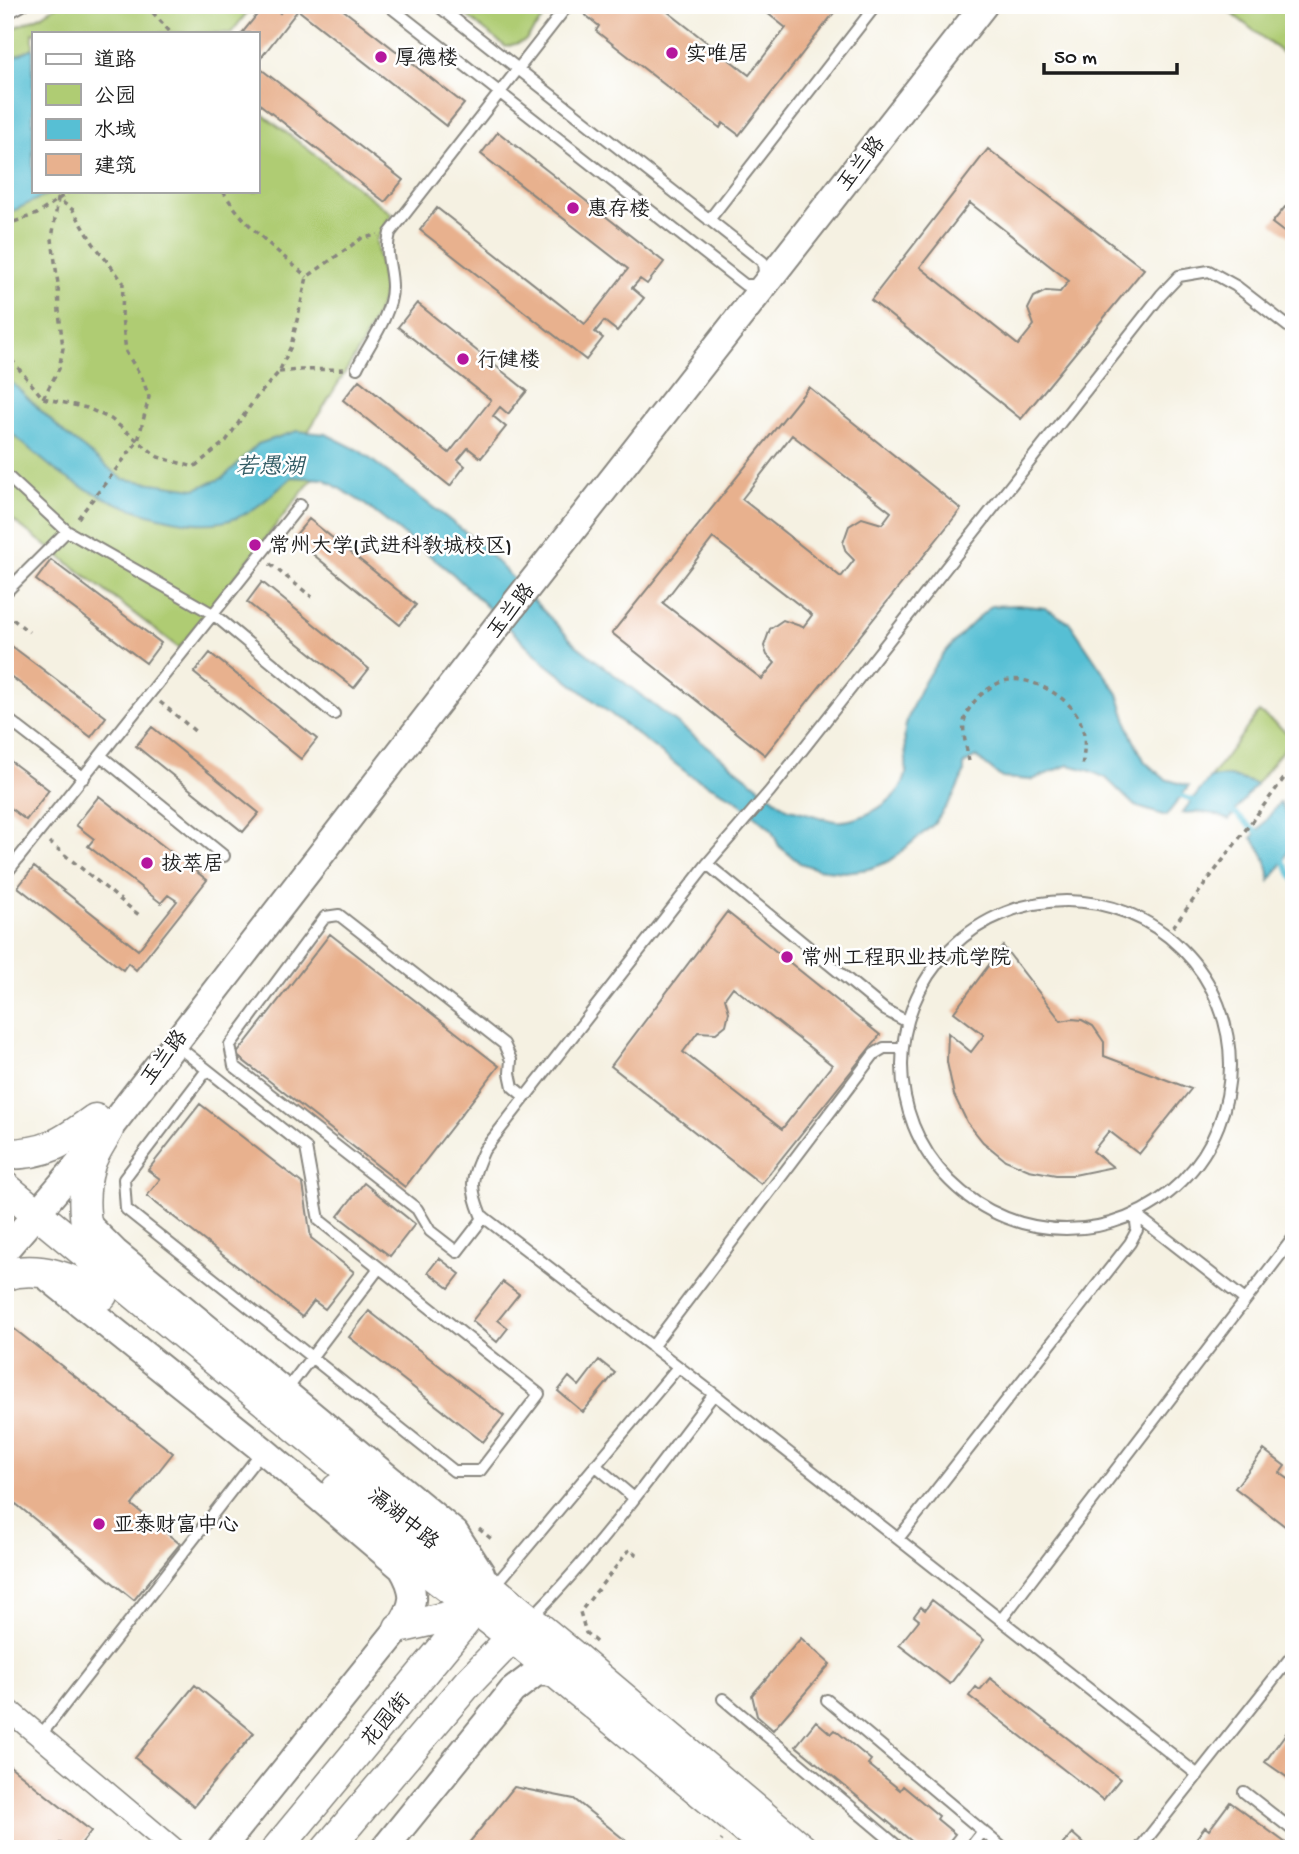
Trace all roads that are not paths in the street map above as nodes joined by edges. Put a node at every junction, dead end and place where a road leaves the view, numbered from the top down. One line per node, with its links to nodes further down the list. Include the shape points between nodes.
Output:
1 (23, 5): 8 (lane)
2 (388, 5): 10 (lane)
3 (437, 5): 9 (lane)
4 (568, 5): 9 (lane)
5 (876, 5): 11 (lane)
6 (962, 5): 12 (street, 玉兰路)
7 (984, 5): 12 (street, 玉兰路)
8 (5, 15)
9 (518, 68): 10 (lane); 11 (lane)
10 (500, 92): 12 (lane); 14 (lane, via 390,233 386,247 390,304)
11 (709, 220): 12 (lane)
12 (757, 277): 20 (street, 玉兰路)
13 (1294, 331): 26 (lane, via 1209,271 1179,276)
14 (357, 368)
15 (5, 474): 17 (lane)
16 (300, 505): 19 (lane)
17 (67, 531): 18 (lane); 19 (lane)
18 (5, 593)
19 (213, 614): 21 (lane); 23 (lane)
20 (491, 622): 29 (street, 玉兰路); 33 (street, 玉兰路)
21 (334, 714)
22 (5, 718): 24 (lane)
23 (101, 756): 24 (lane); 25 (lane)
24 (84, 778): 27 (lane)
25 (224, 856)
26 (707, 864): 28 (lane, via 885,1010); 32 (lane)
27 (5, 875)
28 (906, 1021): 30 (lane); 36 (lane, via 928,972 965,933 1012,908 1066,900 1119,908 1167,935 1205,975 1226,1026 1231,1081 1216,1134 1185,1180)
29 (173, 1043): 31 (lane); 33 (street, 玉兰路)
30 (903, 1048): 36 (lane, via 901,1074 913,1127 941,1172 982,1207 1033,1226 1088,1228); 46 (lane, via 884,1048 874,1054)
31 (207, 1070): 41 (lane, via 306,1148 319,1220); 47 (lane, via 124,1179 126,1209)
32 (525, 1097): 37 (lane, via 484,1150 473,1174 473,1194); 37 (lane, via 513,1087 511,1060 504,1044 339,915 325,917 230,1045 234,1066 417,1209 430,1231 457,1252)
33 (101, 1124): 34 (main road, via 40,1152); 35 (street, 玉兰路); 38 (main road, via 86,1180)
34 (5, 1154)
35 (17, 1213): 40 (street, 玉兰路); 44 (main road, 滆湖中路)
36 (1135, 1214): 45 (lane); 54 (lane, via 1137,1230 1130,1243)
37 (484, 1217): 46 (lane)
38 (87, 1224): 44 (main road, via 92,1250); 49 (street, via 114,1252)
39 (1294, 1237): 45 (lane)
40 (5, 1250)
41 (379, 1268): 47 (lane); 47 (lane, via 539,1394 480,1471 454,1471)
42 (40, 1272): 43 (main road); 44 (main road); 51 (street)
43 (5, 1275)
44 (114, 1291): 55 (main road, 滆湖中路, via 424,1569)
45 (1245, 1300): 56 (lane)
46 (652, 1347): 48 (lane)
47 (311, 1358): 49 (lane)
48 (678, 1367): 50 (lane); 52 (lane)
49 (285, 1392): 55 (street, via 455,1533)
50 (714, 1394): 53 (lane); 54 (lane)
51 (263, 1450): 57 (street, via 402,1568 412,1584 413,1603); 64 (lane)
52 (595, 1465): 53 (lane); 55 (lane)
53 (634, 1499): 58 (lane)
54 (898, 1538): 56 (lane)
55 (484, 1599): 57 (main road); 58 (main road, 滆湖中路); 72 (main road, 花园街)
56 (1001, 1619): 65 (lane)
57 (399, 1628): 71 (street)
58 (520, 1629): 60 (main road, 滆湖中路); 73 (main road, 花园街, via 467,1684); 75 (main road, 滆湖中路)
59 (1294, 1653): 65 (lane)
60 (555, 1673): 69 (main road, 滆湖中路); 74 (street, via 537,1672 512,1691)
61 (723, 1699): 76 (lane)
62 (827, 1700): 67 (lane)
63 (5, 1707): 64 (street)
64 (40, 1736): 70 (street)
65 (1198, 1775): 79 (lane)
66 (1244, 1792): 68 (lane)
67 (983, 1831): 77 (lane); 78 (lane)
68 (1294, 1831)
69 (755, 1840)
70 (174, 1849)
71 (221, 1849)
72 (278, 1849)
73 (327, 1849)
74 (384, 1849)
75 (802, 1849)
76 (901, 1849)
77 (968, 1849)
78 (1004, 1849)
79 (1139, 1849)

